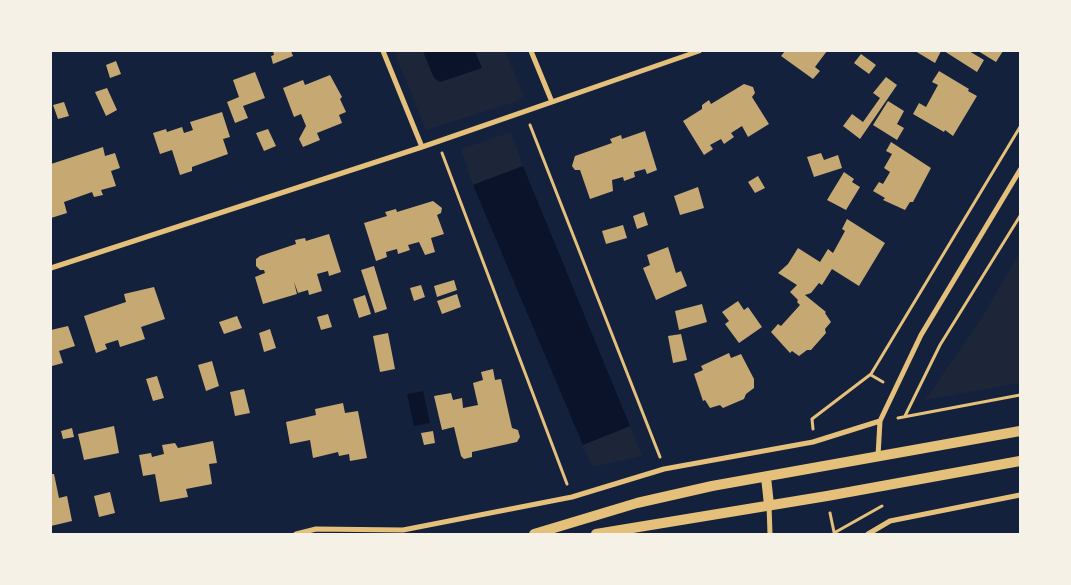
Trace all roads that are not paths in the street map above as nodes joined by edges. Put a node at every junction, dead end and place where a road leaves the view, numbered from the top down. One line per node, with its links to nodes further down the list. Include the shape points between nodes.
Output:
1 (384, 51): 5 (street)
2 (531, 51): 4 (street)
3 (700, 51): 4 (street)
4 (552, 102): 5 (street)
5 (422, 147): 7 (street)
6 (1020, 170): 8 (street, via 921,335)
7 (51, 268)
8 (880, 421): 10 (street); 15 (street, via 813,442 664,469 572,497 403,530 316,530)
9 (1020, 431): 10 (main road)
10 (878, 456): 12 (main road)
11 (1020, 461): 14 (main road)
12 (766, 476): 14 (main road); 16 (main road, via 637,503)
13 (1020, 495): 19 (street, via 890,521)
14 (769, 505): 17 (main road); 18 (street)
15 (296, 534)
16 (534, 534)
17 (596, 534)
18 (770, 534)
19 (868, 534)

